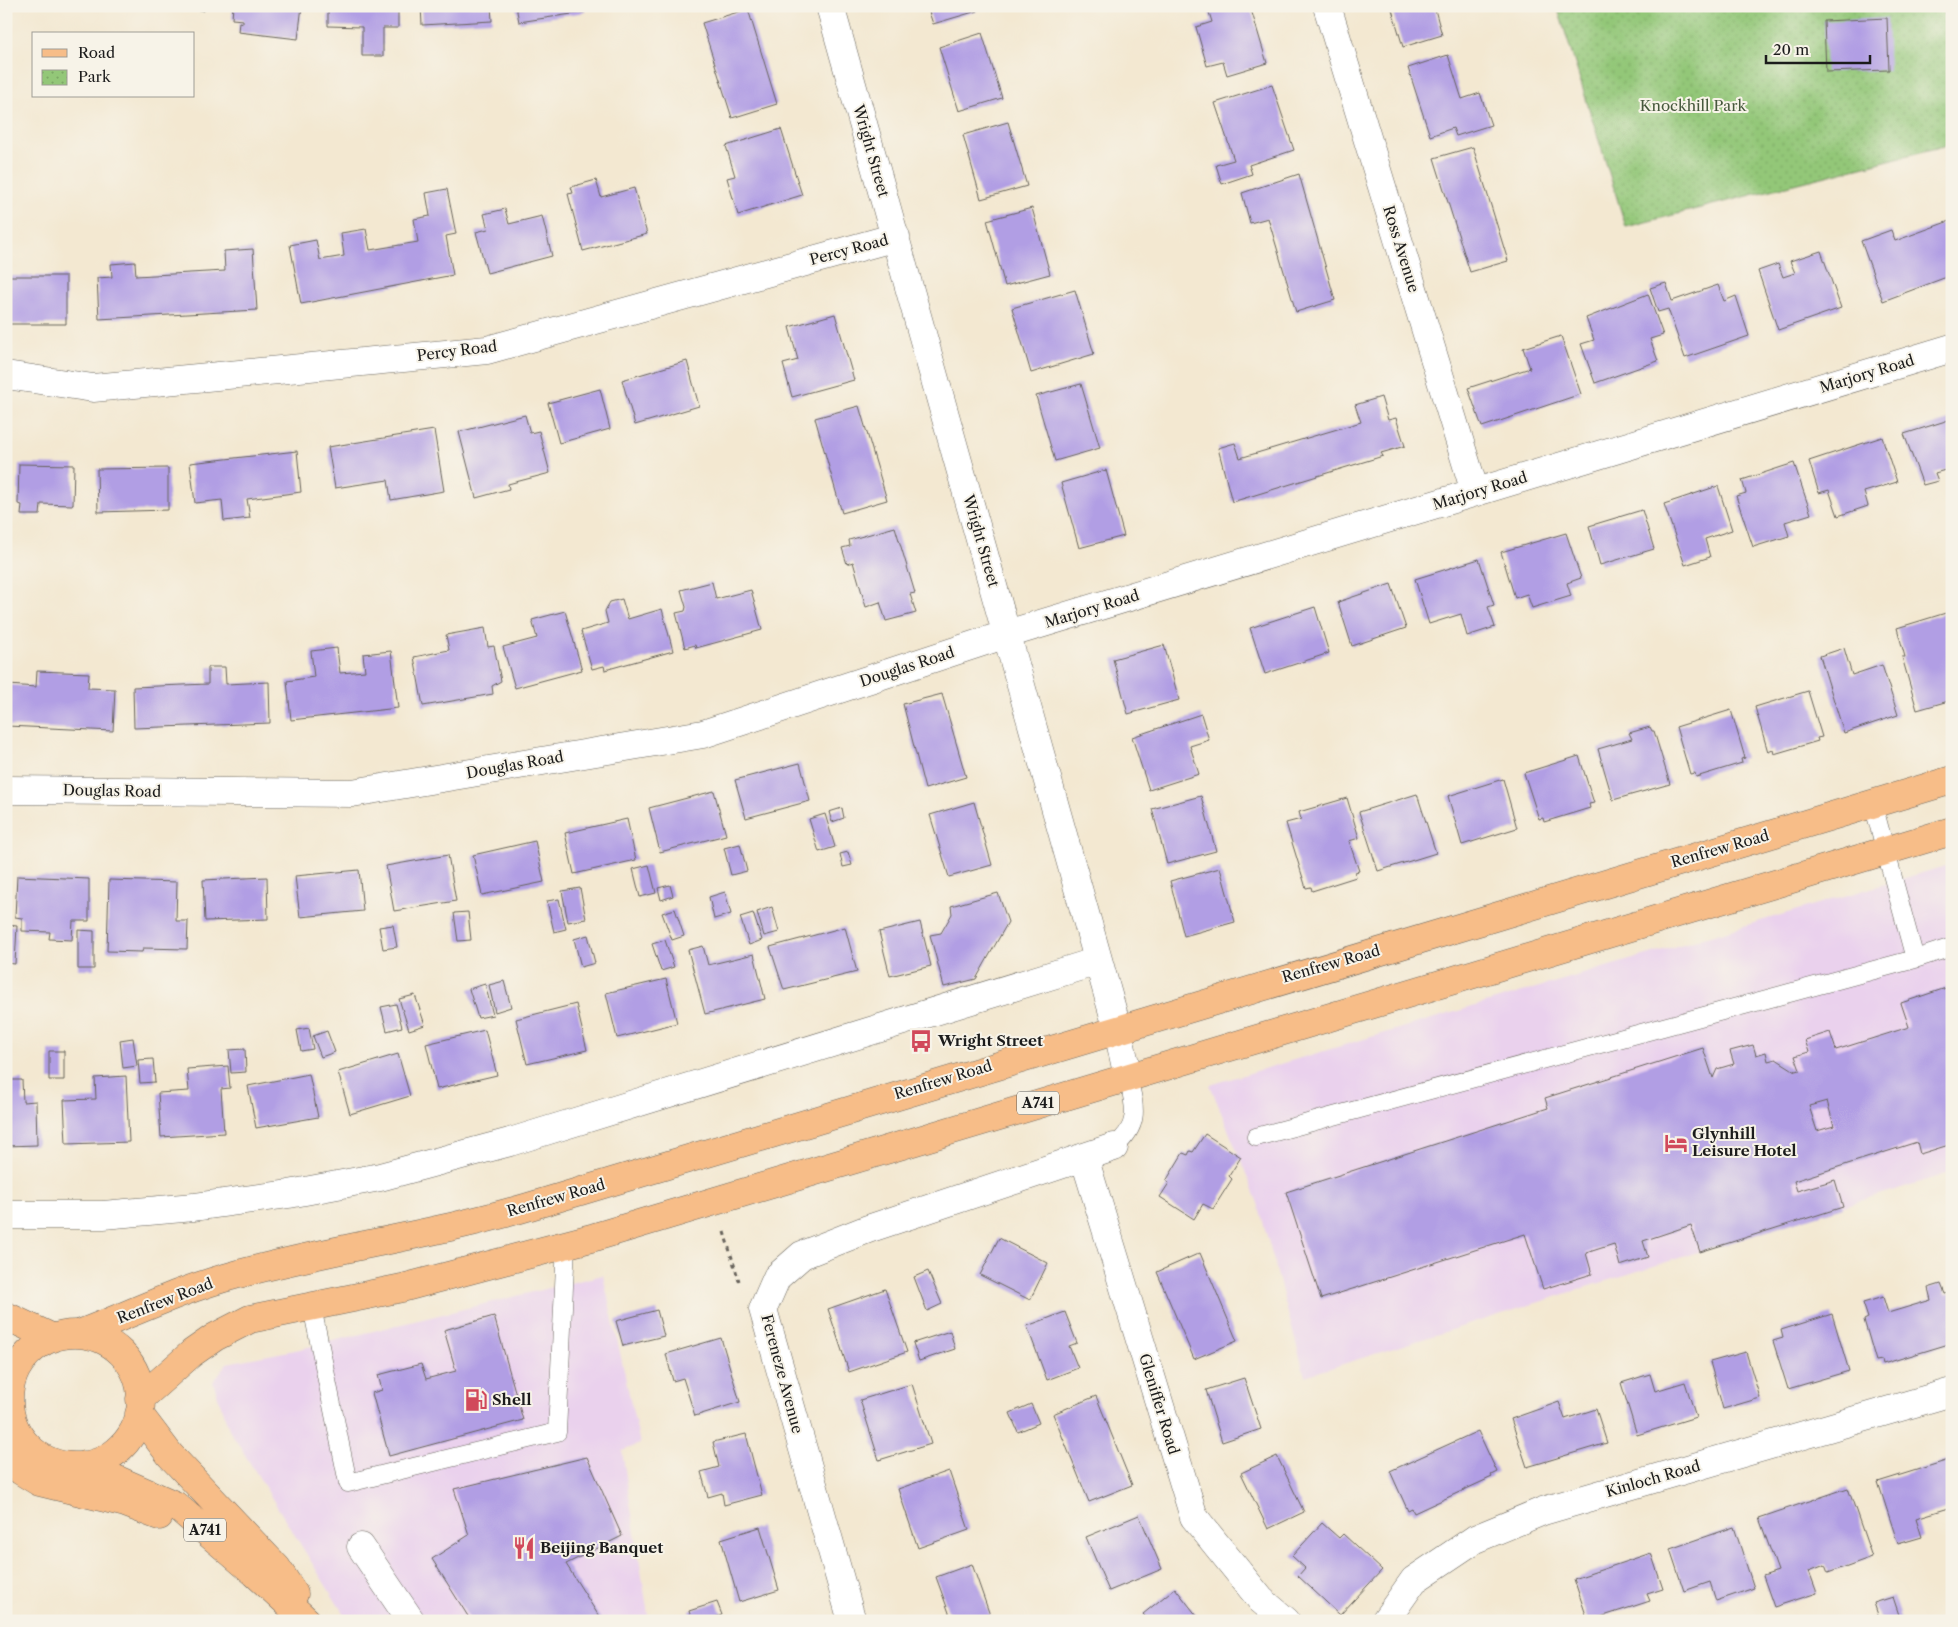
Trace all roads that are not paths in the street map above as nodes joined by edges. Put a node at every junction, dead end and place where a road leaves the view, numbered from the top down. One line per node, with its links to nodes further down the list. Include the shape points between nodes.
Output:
1 (830, 6): 3 (street, Wright Street)
2 (1327, 6): 6 (street, Ross Avenue)
3 (896, 237): 5 (street, Percy Road, via 488,350 93,388); 7 (street, Wright Street)
4 (1952, 348): 6 (street, Marjory Road)
5 (6, 375)
6 (1475, 492): 7 (street, Marjory Road)
7 (1008, 634): 9 (street, Douglas Road, via 703,734 352,793); 15 (street, Wright Street)
8 (1952, 780): 10 (main road, Renfrew Road)
9 (6, 790)
10 (1873, 804): 12 (lane); 16 (main road, Renfrew Road)
11 (1952, 831): 12 (main road, A741)
12 (1886, 851): 14 (lane); 17 (main road, A741)
13 (1952, 947): 14 (lane)
14 (1915, 958): 18 (lane)
15 (1098, 961): 16 (street, Wright Street); 21 (street, via 510,1142 380,1177 194,1207 103,1214)
16 (1117, 1028): 17 (street, Wright Street); 25 (main road, Renfrew Road, via 524,1208 232,1275)
17 (1128, 1077): 19 (lane, via 1135,1105 1133,1125 1126,1138); 22 (main road, A741)
18 (1256, 1137)
19 (1114, 1147): 20 (street, Fereneze Avenue)
20 (1084, 1157): 36 (street, Fereneze Avenue, via 868,1228 802,1255 777,1277 763,1309); 37 (street, Gleniffer Road, via 1194,1517 1261,1600)
21 (6, 1215)
22 (566, 1244): 23 (main road, A741, via 402,1288); 23 (lane, via 557,1432 348,1484)
23 (312, 1306): 28 (main road, A741, via 250,1319 214,1336 192,1353)
24 (6, 1316): 25 (main road)
25 (66, 1336): 27 (main road, via 34,1348 19,1364); 28 (main road, via 95,1337 122,1354 138,1383)
26 (1952, 1392): 38 (street, Kinloch Road, via 1526,1518 1475,1538 1414,1580)
27 (7, 1404): 30 (main road, via 12,1422 33,1452 49,1461)
28 (140, 1406): 30 (main road, via 132,1432 120,1448 103,1459); 34 (main road, A741, via 170,1455 277,1568)
29 (6, 1455): 32 (main road, A741, via 39,1482 151,1513 190,1529)
30 (84, 1465): 32 (main road, A741, via 175,1506)
31 (361, 1547): 35 (street)
32 (234, 1555): 33 (main road, A741)
33 (307, 1621)
34 (311, 1621)
35 (410, 1621)
36 (852, 1621)
37 (1286, 1621)
38 (1385, 1621)

